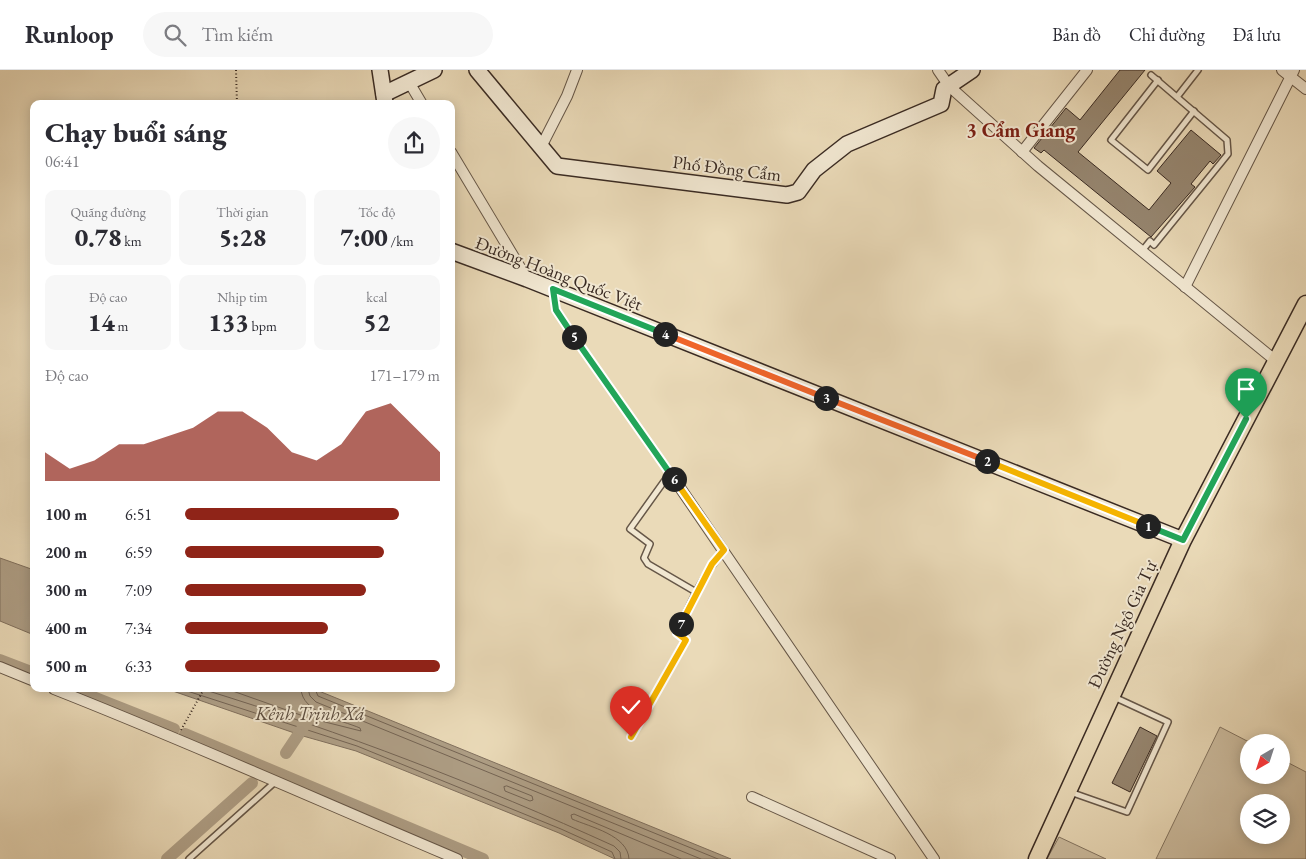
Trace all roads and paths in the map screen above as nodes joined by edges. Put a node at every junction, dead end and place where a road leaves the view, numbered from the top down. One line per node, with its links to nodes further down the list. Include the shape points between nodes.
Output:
1 (236, 70): 19 (path)
2 (380, 70): 18 (street)
3 (434, 70): 14 (street)
4 (477, 70): 22 (street, Phố Đồng Cẩm)
5 (577, 70): 22 (street)
6 (938, 70): 15 (street)
7 (972, 70): 15 (street, Phố Đồng Cẩm)
8 (1087, 70): 23 (street)
9 (1198, 70): 17 (lane)
10 (1282, 70): 11 (street)
11 (1293, 74): 16 (street); 28 (street)
12 (1151, 75): 13 (lane)
13 (1158, 80): 17 (lane); 21 (lane, via 1111,140 1148,170)
14 (409, 82): 18 (street); 20 (street)
15 (949, 86): 22 (street, Phố Đồng Cẩm, via 944,89 941,104 847,144 814,170 798,192 787,195 557,166); 23 (street)
16 (1306, 89)
17 (1177, 97): 21 (lane)
18 (385, 99)
19 (236, 100)
20 (420, 100)
21 (1194, 111): 25 (lane, via 1227,140 1228,154 1154,244 1150,240)
22 (541, 147)
23 (1022, 152): 25 (street)
24 (455, 159): 27 (street)
25 (1141, 251): 28 (street)
26 (455, 252): 27 (street, Đường Hoàng Quốc Việt)
27 (527, 279): 29 (street, Đường Hoàng Quốc Việt)
28 (1185, 287): 31 (street)
29 (553, 289): 32 (path, via 556,310); 33 (street, Đường Hoàng Quốc Việt)
30 (1306, 304): 31 (main road, Đường Ngô Gia Tự)
31 (1276, 361): 33 (main road, Đường Ngô Gia Tự)
32 (670, 473): 34 (street); 35 (lane, via 630,529 650,544 644,558 648,564)
33 (1183, 540): 40 (main road, Đường Ngô Gia Tự)
34 (724, 550): 35 (lane); 49 (street)
35 (696, 592): 42 (lane, via 677,633 686,640)
36 (0, 668): 37 (street)
37 (30, 679)
38 (62, 692): 41 (street)
39 (203, 692): 41 (path)
40 (1111, 695): 44 (main road, Đường Ngô Gia Tự); 44 (lane, via 1168,722 1152,758 1127,812)
41 (176, 737): 43 (street)
42 (631, 737)
43 (275, 782): 46 (lane); 47 (street)
44 (1068, 791): 50 (main road, Đường Ngô Gia Tự)
45 (752, 798): 48 (street)
46 (189, 859)
47 (456, 859)
48 (890, 859)
49 (934, 859)
50 (1036, 859)

